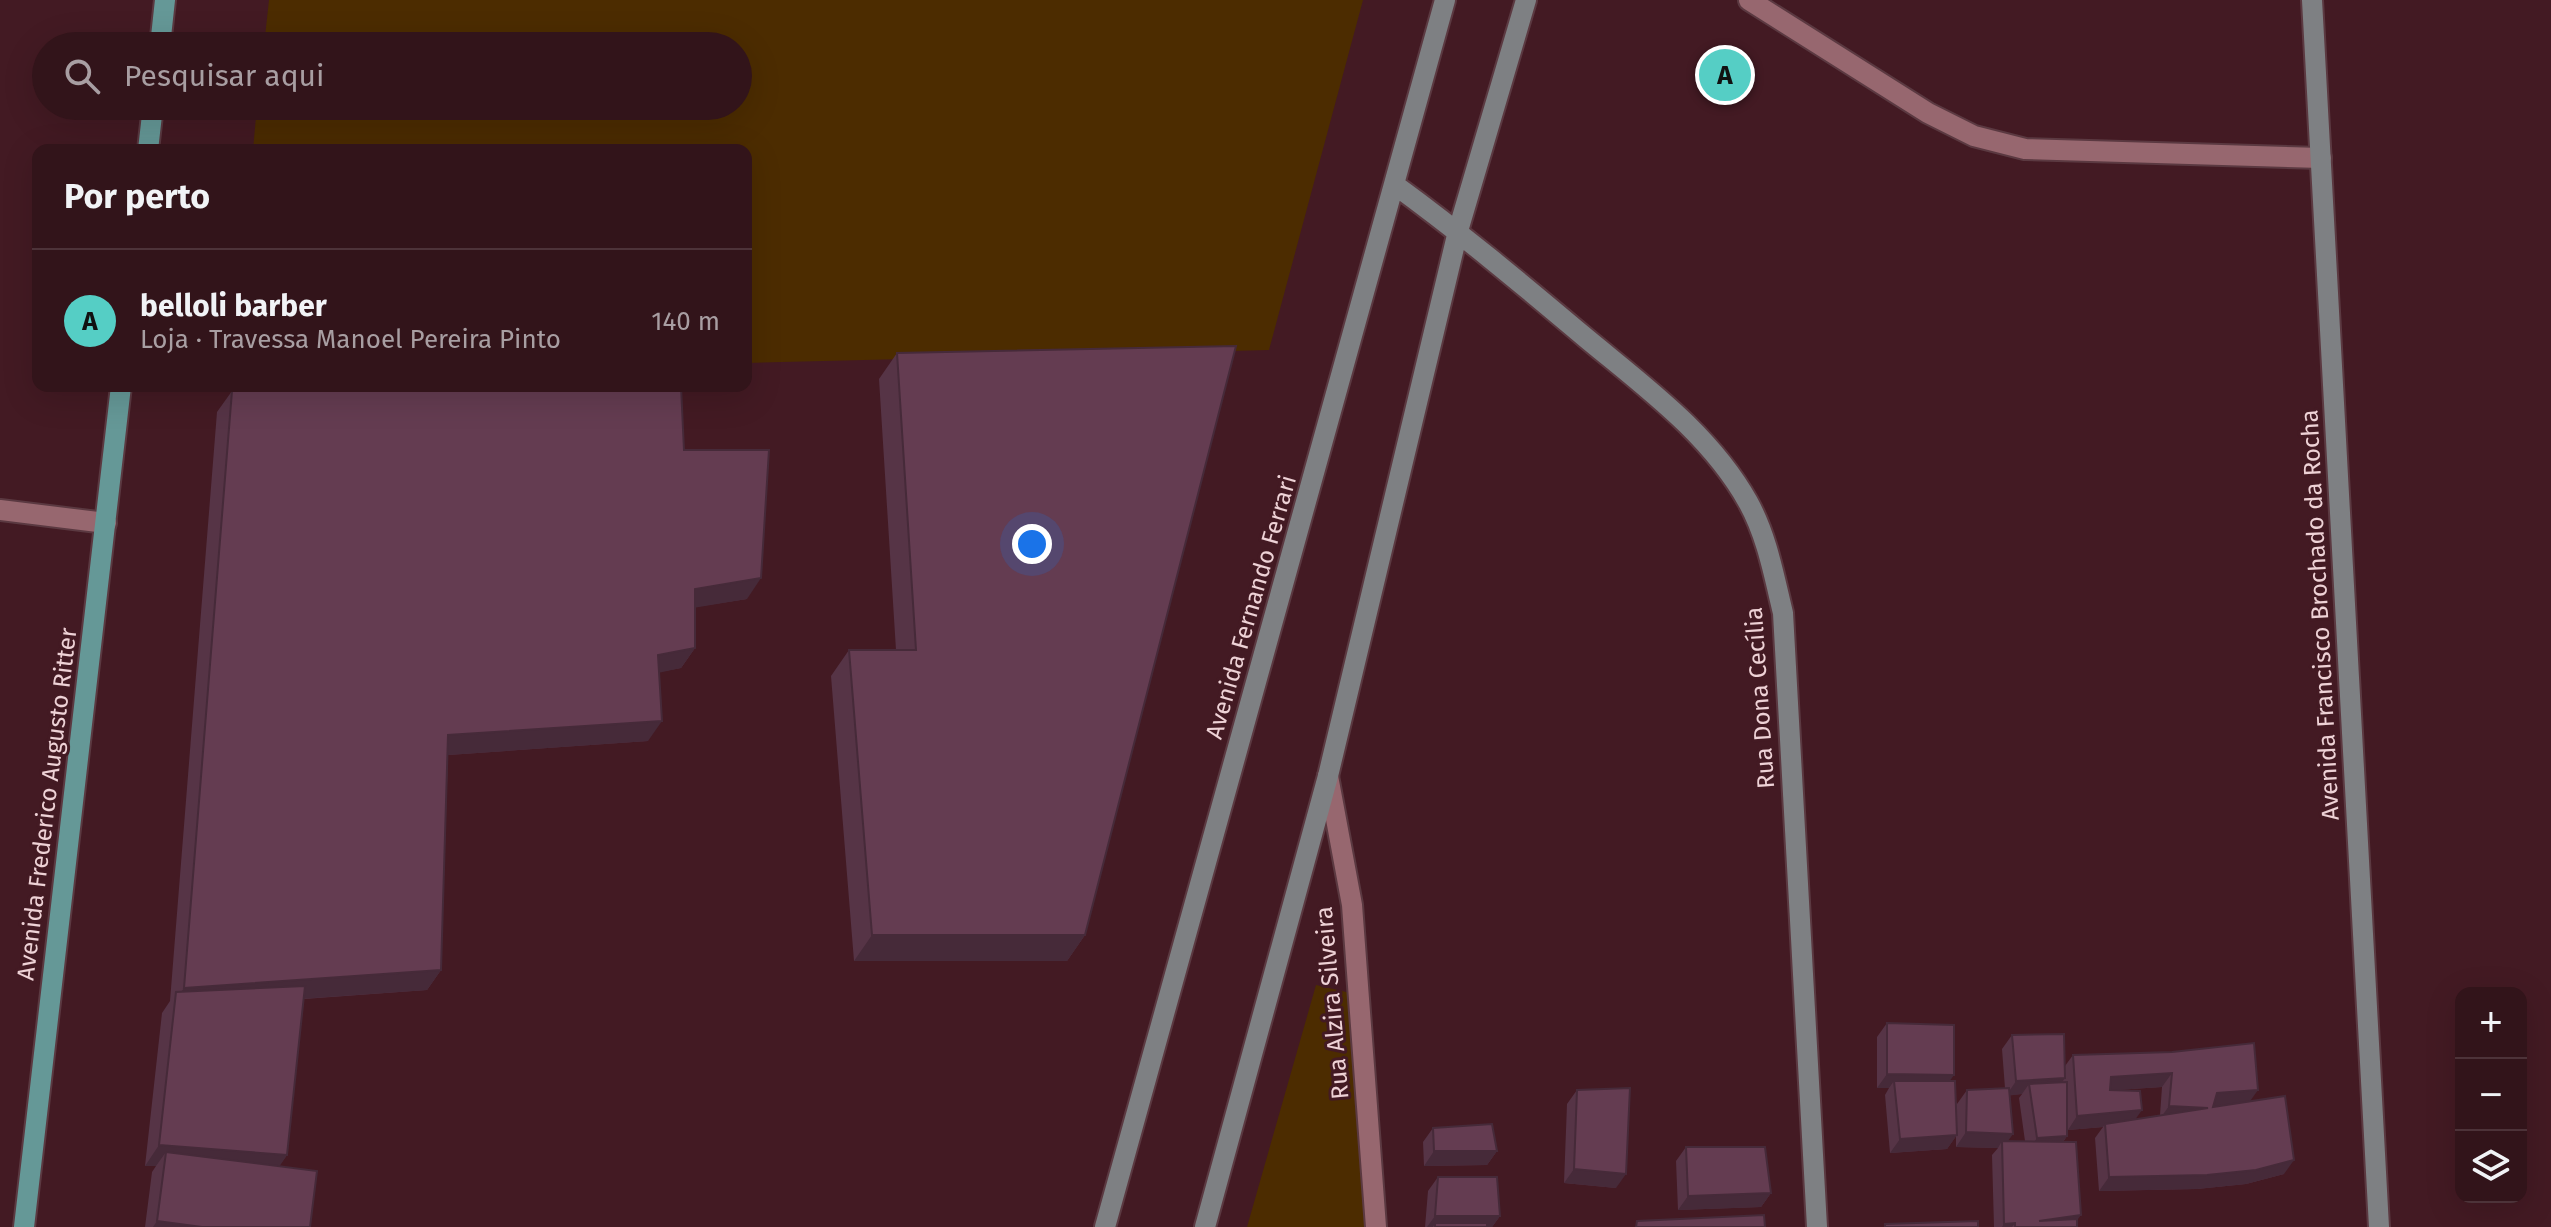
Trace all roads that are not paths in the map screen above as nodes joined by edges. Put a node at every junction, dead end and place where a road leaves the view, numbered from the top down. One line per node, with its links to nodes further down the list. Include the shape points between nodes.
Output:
1 (165, 0): 6 (main road)
2 (1445, 0): 10 (main road, Avenida Fernando Ferrari)
3 (1526, 0): 11 (main road)
4 (1749, 0): 9 (street, via 1928,113 1974,136 2025,149)
5 (2312, 0): 9 (main road, Avenida Francisco Brochado da Rocha)
6 (162, 32)
7 (151, 120): 8 (main road)
8 (149, 144)
9 (2321, 158): 21 (main road, Avenida Francisco Brochado da Rocha)
10 (1395, 185): 11 (main road, Rua Dona Cecília); 17 (main road, Avenida Fernando Ferrari)
11 (1458, 231): 15 (main road); 20 (main road, Rua Dona Cecília, via 1673,410 1715,455 1749,504 1770,559 1783,613)
12 (120, 392): 14 (main road, Avenida Frederico Augusto Ritter)
13 (0, 510): 14 (street)
14 (106, 523): 16 (main road, Avenida Frederico Augusto Ritter)
15 (1328, 776): 18 (main road); 19 (street, Rua Alzira Silveira, via 1352,905)
16 (24, 1227)
17 (1105, 1227)
18 (1205, 1227)
19 (1376, 1227)
20 (1817, 1227)
21 (2379, 1227)

